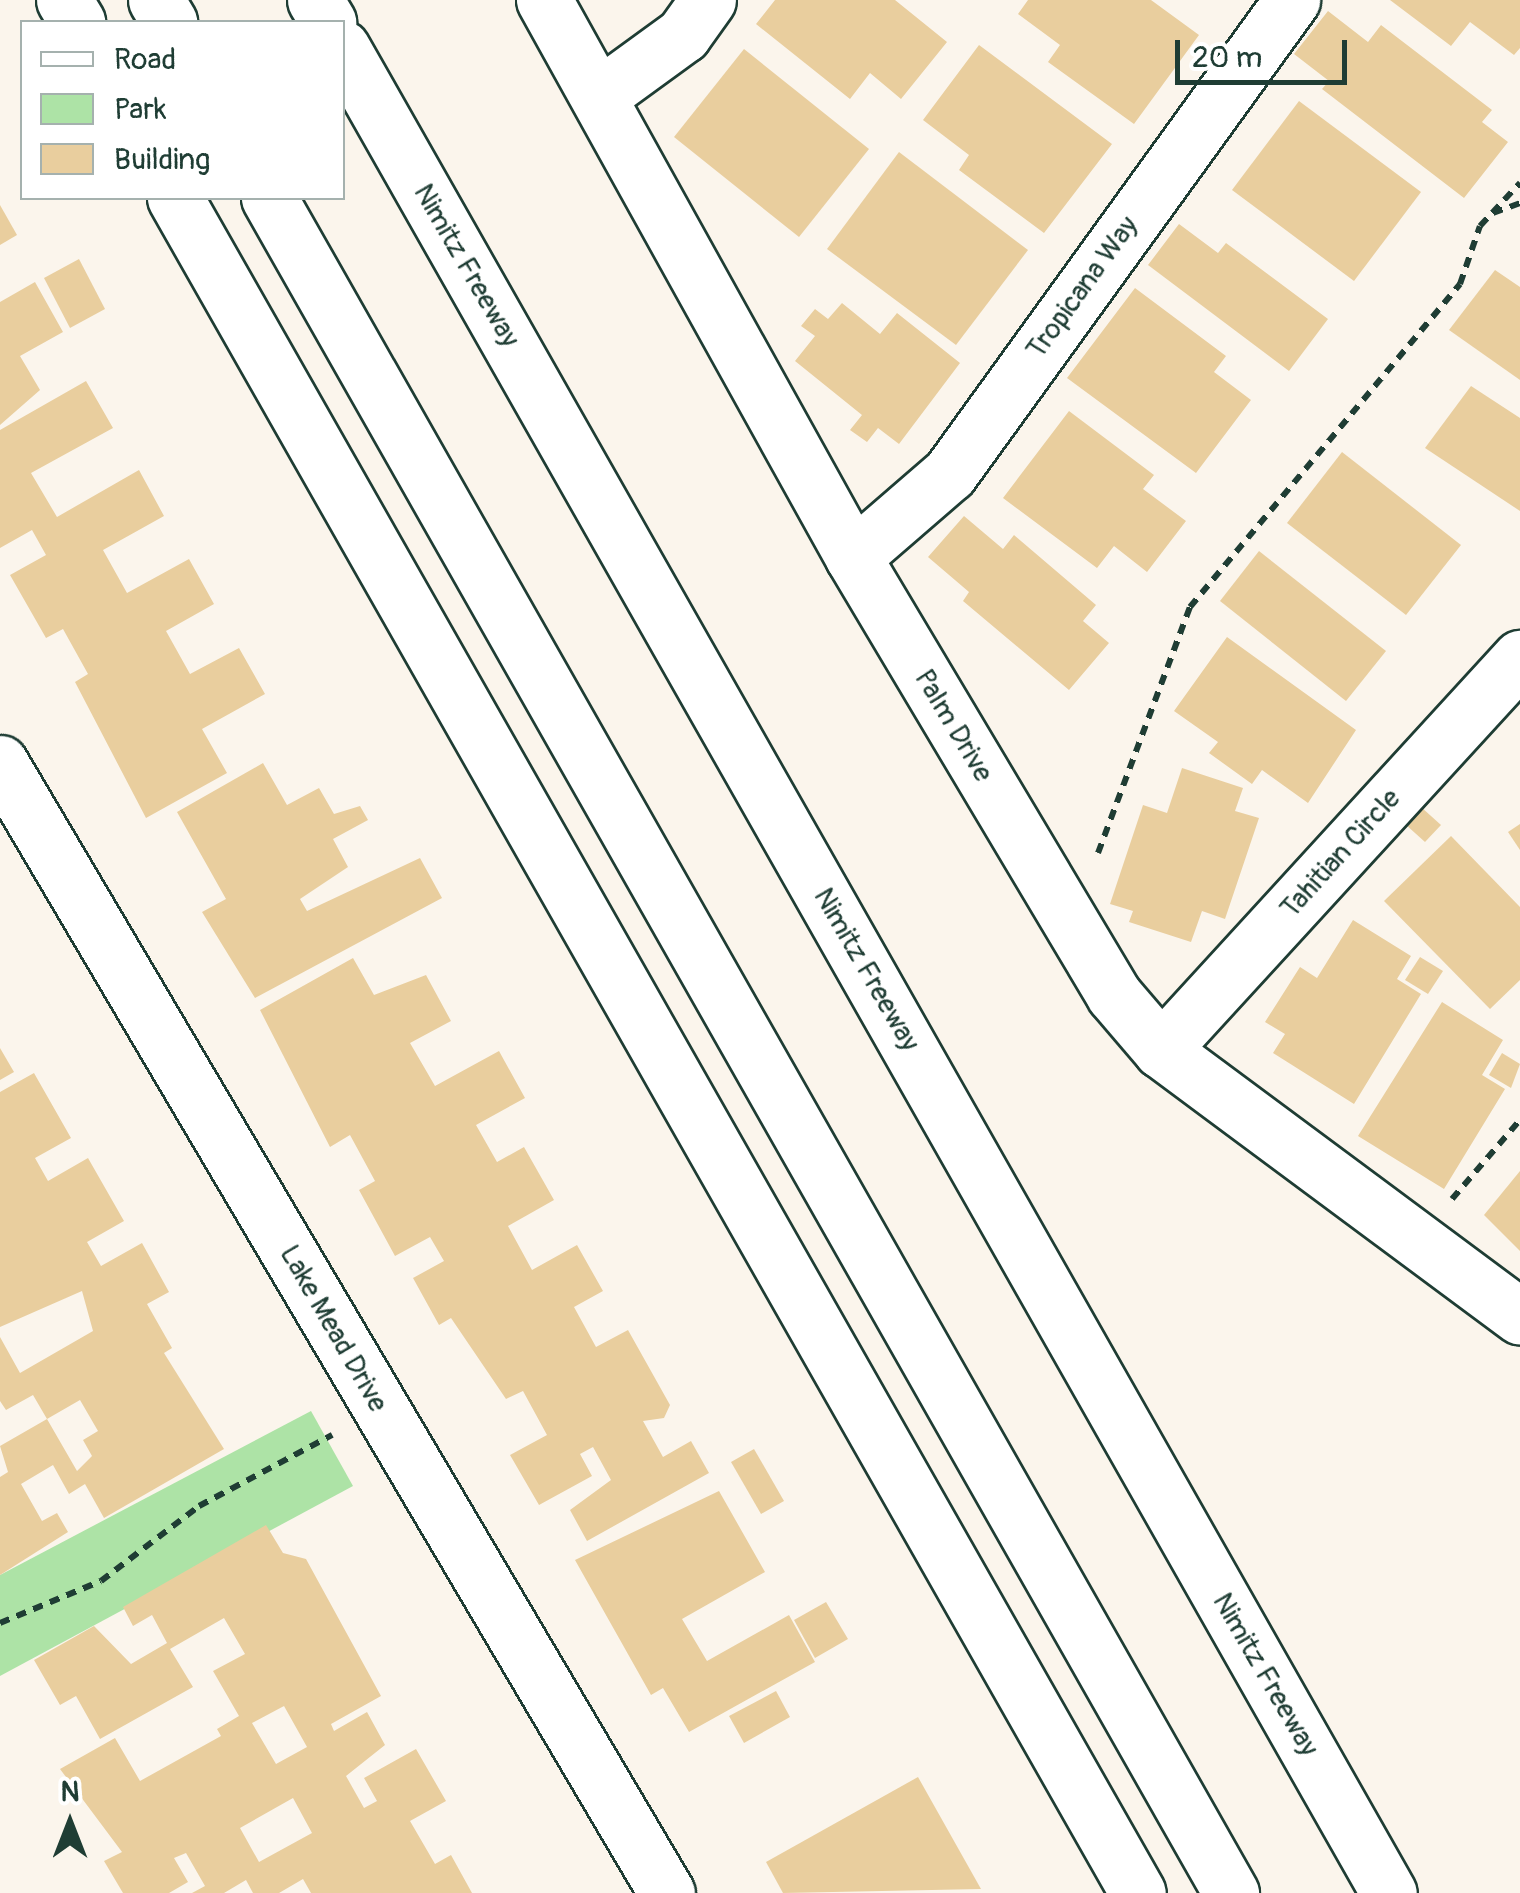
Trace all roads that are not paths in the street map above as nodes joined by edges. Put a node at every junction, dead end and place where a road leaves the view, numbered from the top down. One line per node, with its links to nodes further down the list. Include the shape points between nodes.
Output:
1 (544, 0): 5 (main road, Palm Drive)
2 (708, 0): 5 (main road, via 683,35)
3 (1292, 0): 8 (main road, Tropicana Way, via 950,473)
4 (345, 53): 16 (main road, Nimitz Freeway)
5 (600, 96): 8 (main road, Palm Drive)
6 (176, 200): 14 (main road)
7 (269, 200): 15 (main road)
8 (853, 557): 11 (main road, Palm Drive, via 1114,995)
9 (1520, 658): 11 (main road, Tahitian Circle)
10 (0, 763): 13 (main road, Lake Mead Drive)
11 (1161, 1050): 12 (main road, Palm Drive)
12 (1520, 1317)
13 (668, 1893)
14 (1138, 1893)
15 (1231, 1893)
16 (1389, 1893)

